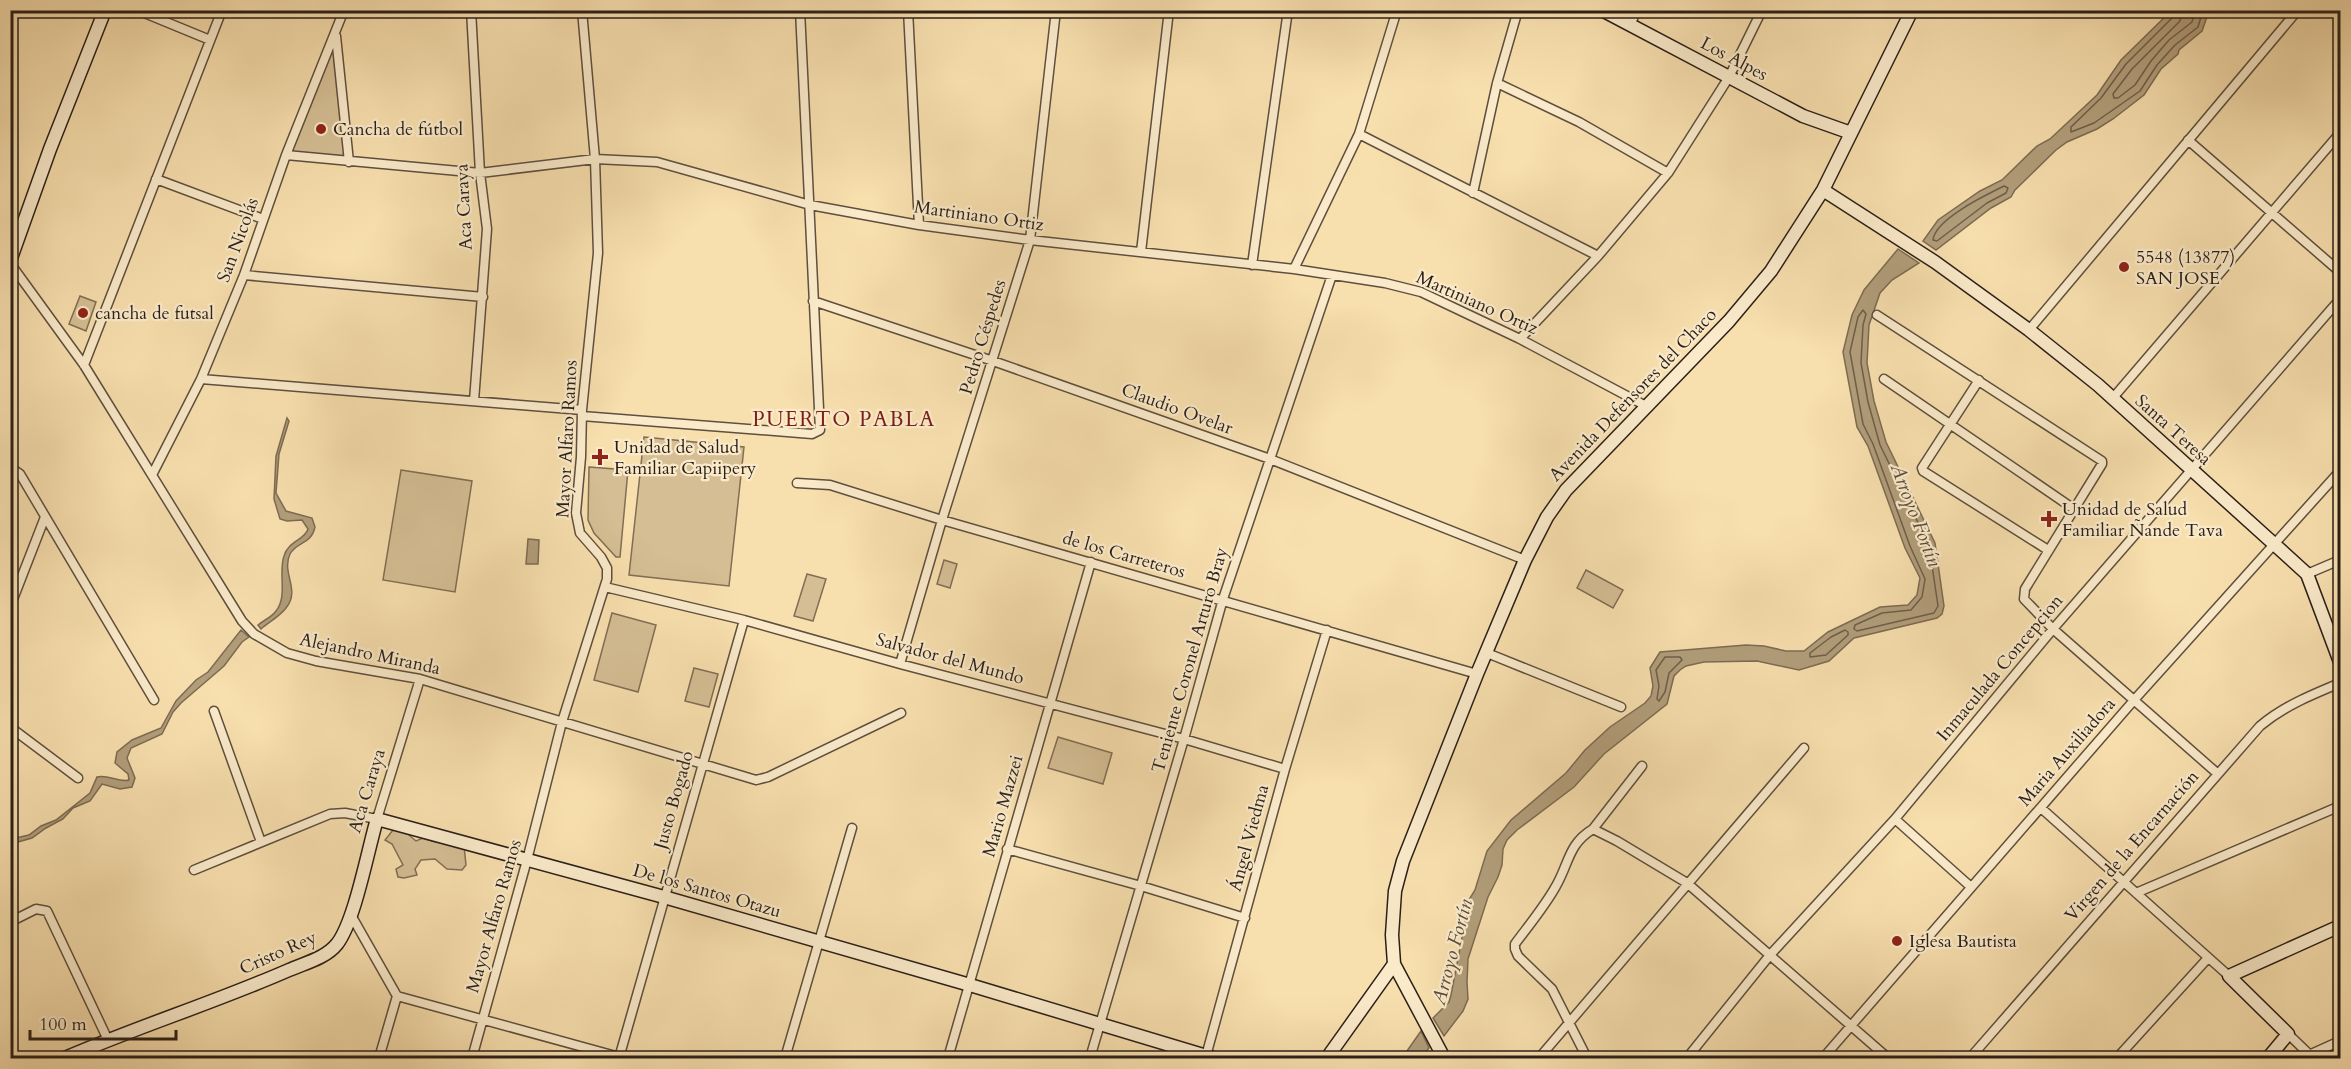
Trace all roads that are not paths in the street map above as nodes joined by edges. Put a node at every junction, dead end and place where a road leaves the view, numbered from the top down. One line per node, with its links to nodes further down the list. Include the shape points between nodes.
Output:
1 (105, 10): 43 (street)
2 (137, 10): 21 (street)
3 (222, 10): 21 (street)
4 (344, 10): 20 (street, San Nicolás)
5 (471, 10): 31 (street, Aca Caraya)
6 (582, 10): 29 (street, Mayor Alfaro Ramos)
7 (800, 10): 36 (street)
8 (908, 10): 39 (street)
9 (1056, 10): 40 (street, Pedro Céspedes)
10 (1169, 10): 41 (street)
11 (1288, 10): 44 (street)
12 (1397, 10): 26 (street)
13 (1518, 10): 23 (street)
14 (1602, 10): 19 (street, Los Alpes)
15 (1637, 10): 19 (street)
16 (1762, 10): 22 (street)
17 (1912, 10): 24 (street, Avenida Defensores del Chaco)
18 (2298, 10): 27 (street)
19 (1630, 25): 22 (street, Los Alpes)
20 (336, 32): 28 (street, San Nicolás); 30 (street)
21 (210, 40): 33 (street)
22 (1729, 77): 24 (street, Los Alpes, via 1803,116); 32 (street)
23 (1497, 83): 32 (street, via 1578,122); 35 (street)
24 (1851, 133): 34 (street, Avenida Defensores del Chaco)
25 (2340, 133): 37 (street)
26 (1359, 134): 35 (street); 45 (street)
27 (2188, 140): 37 (street); 53 (street)
28 (286, 155): 30 (street, Martiniano Ortiz); 38 (street, San Nicolás)
29 (595, 159): 31 (street, Martiniano Ortiz); 36 (street, Martiniano Ortiz, via 657,162); 63 (street, Mayor Alfaro Ramos, via 598,253)
30 (349, 162): 31 (street, Martiniano Ortiz)
31 (480, 173): 49 (street, Aca Caraya, via 487,229)
32 (1668, 173): 42 (street)
33 (156, 178): 38 (street); 56 (street)
34 (1823, 190): 53 (street, Santa Teresa, via 1935,261); 62 (street, Avenida Defensores del Chaco, via 1771,271 1729,321)
35 (1473, 193): 42 (street)
36 (810, 205): 39 (street, Martiniano Ortiz); 51 (street)
37 (2273, 212): 46 (street); 60 (street)
38 (263, 219): 47 (street, San Nicolás)
39 (919, 225): 40 (street, Martiniano Ortiz)
40 (1030, 240): 41 (street, Martiniano Ortiz); 55 (street, Pedro Céspedes)
41 (1142, 252): 44 (street, Martiniano Ortiz)
42 (1598, 256): 54 (street)
43 (10, 262): 56 (street, Alejandro Miranda)
44 (1252, 265): 45 (street, Martiniano Ortiz)
45 (1294, 269): 48 (street, Martiniano Ortiz)
46 (2340, 272)
47 (244, 274): 49 (street); 57 (street, San Nicolás)
48 (1332, 275): 54 (street, Martiniano Ortiz, via 1421,292); 65 (street, Teniente Coronel Arturo Bray)
49 (483, 297): 61 (street, Aca Caraya)
50 (2340, 299): 67 (street, Inmaculada Concepcion)
51 (813, 301): 55 (street, Claudio Ovelar); 63 (street, via 818,433)
52 (1877, 315): 59 (street)
53 (2029, 330): 60 (street, Santa Teresa)
54 (1520, 339): 62 (street, Martiniano Ortiz)
55 (993, 361): 65 (street, Claudio Ovelar); 73 (street, Pedro Céspedes)
56 (84, 365): 69 (street, Alejandro Miranda)
57 (201, 379): 61 (street); 69 (street, San Nicolás)
58 (1884, 379): 64 (street)
59 (1979, 380): 64 (street); 71 (street, via 2102,461)
60 (2112, 399): 67 (street, Santa Teresa)
61 (474, 401): 63 (street)
62 (1646, 406): 76 (street, Avenida Defensores del Chaco, via 1566,490 1547,517)
63 (582, 413): 80 (street, Mayor Alfaro Ramos, via 576,513 580,532 607,568)
64 (1951, 424): 71 (street); 75 (street, via 1923,471)
65 (1270, 459): 76 (street, Claudio Ovelar); 81 (street, Teniente Coronel Arturo Bray)
66 (10, 467): 72 (street, via 20,474)
67 (2191, 471): 74 (street, Santa Teresa); 84 (street, Inmaculada Concepcion)
68 (2340, 471): 74 (street, Maria Auxiliadora)
69 (152, 475): 90 (street, Alejandro Miranda, via 242,621 254,634 287,653 316,661)
70 (796, 483): 73 (street, de los Carreteros, via 830,485)
71 (2074, 509): 75 (street)
72 (45, 517): 82 (street); 93 (street)
73 (942, 520): 78 (street, de los Carreteros); 88 (street, Pedro Céspedes)
74 (2274, 544): 79 (street, Santa Teresa); 92 (street, Maria Auxiliadora)
75 (2048, 550): 84 (street, via 2023,594)
76 (1526, 560): 86 (street, Avenida Defensores del Chaco)
77 (2340, 560): 79 (street)
78 (1090, 562): 81 (street, de los Carreteros); 94 (street, Mario Mazzei)
79 (2307, 574): 87 (street, Santa Teresa)
80 (605, 587): 83 (street, Salvador del Mundo); 98 (street, Mayor Alfaro Ramos)
81 (1222, 599): 85 (street, de los Carreteros); 100 (street, Teniente Coronel Arturo Bray)
82 (10, 607)
83 (744, 620): 88 (street, Salvador del Mundo); 102 (street, Justo Bogado)
84 (2053, 629): 92 (street); 110 (street, Inmaculada Concepcion)
85 (1328, 630): 89 (street, de los Carreteros); 104 (street, Ángel Viedma)
86 (1487, 653): 89 (street, Avenida Defensores del Chaco); 95 (street)
87 (2340, 662)
88 (900, 664): 94 (street, Salvador del Mundo)
89 (1477, 674): 130 (street, Avenida Defensores del Chaco, via 1397,881 1392,912)
90 (420, 679): 98 (street, Alejandro Miranda); 109 (street, Aca Caraya)
91 (2340, 683): 105 (street, Virgen de la Encarnación, via 2275,713)
92 (2135, 699): 105 (street); 108 (street, Maria Auxiliadora)
93 (154, 700)
94 (1050, 702): 100 (street, Salvador del Mundo); 114 (street, Mario Mazzei)
95 (1621, 707)
96 (214, 711): 113 (street)
97 (901, 713): 102 (street, Alejandro Miranda, via 756,780)
98 (562, 722): 102 (street, Alejandro Miranda); 115 (street, Mayor Alfaro Ramos)
99 (10, 727): 106 (street)
100 (1184, 739): 104 (street, Salvador del Mundo); 119 (street, Teniente Coronel Arturo Bray)
101 (1804, 748): 118 (street)
102 (701, 762): 122 (street, Justo Bogado)
103 (1642, 766): 112 (street)
104 (1285, 769): 124 (street, Ángel Viedma)
105 (2218, 774): 117 (street, Virgen de la Encarnación)
106 (78, 778)
107 (2340, 806): 121 (street)
108 (2041, 808): 117 (street); 120 (street, Maria Auxiliadora)
109 (377, 819): 113 (street, De los Santos Otazu, via 330,814); 115 (street, De los Santos Otazu); 123 (street, Aca Caraya)
110 (1895, 819): 120 (street); 128 (street, Inmaculada Concepcion)
111 (852, 828): 127 (street)
112 (1593, 829): 118 (street); 135 (street, via 1570,852 1558,884 1515,944 1525,963 1547,982)
113 (261, 842): 116 (street, De los Santos Otazu)
114 (1007, 849): 119 (street); 132 (street, Mario Mazzei)
115 (527, 860): 122 (street, De los Santos Otazu); 134 (street, Mayor Alfaro Ramos)
116 (194, 870)
117 (2123, 882): 121 (street); 142 (street, Virgen de la Encarnación)
118 (1687, 883): 128 (street); 135 (street)
119 (1141, 886): 124 (street); 136 (street, Teniente Coronel Arturo Bray)
120 (1971, 887): 137 (street, Maria Auxiliadora)
121 (2136, 893): 129 (street)
122 (664, 897): 127 (street, De los Santos Otazu); 144 (street, Justo Bogado)
123 (351, 915): 133 (street); 139 (street, Cristo Rey, via 337,943 326,953)
124 (1245, 918): 141 (street, Ángel Viedma)
125 (10, 922): 139 (street, via 36,909 47,911)
126 (2340, 926): 131 (street)
127 (818, 942): 132 (street, De los Santos Otazu); 148 (street)
128 (1770, 955): 137 (street); 155 (street, Inmaculada Concepcion)
129 (2208, 958): 131 (street); 158 (street)
130 (1394, 964): 151 (street); 152 (street, Avenida Defensores del Chaco)
131 (2229, 976): 138 (street)
132 (970, 985): 136 (street, De los Santos Otazu); 149 (street, Mario Mazzei)
133 (397, 996): 134 (street); 146 (street)
134 (482, 1020): 144 (street); 147 (street, Mayor Alfaro Ramos)
135 (1569, 1022): 153 (street); 154 (street)
136 (1100, 1024): 141 (street, De los Santos Otazu); 150 (street, Teniente Coronel Arturo Bray)
137 (1851, 1026): 156 (street, Maria Auxiliadora); 157 (street)
138 (2288, 1034): 143 (street); 159 (street)
139 (108, 1040): 145 (street, Cristo Rey)
140 (2340, 1041): 143 (street)
141 (1209, 1057)
142 (1973, 1057)
143 (2311, 1057)
144 (620, 1058)
145 (65, 1059)
146 (379, 1059)
147 (472, 1059)
148 (785, 1059)
149 (948, 1059)
150 (1090, 1059)
151 (1327, 1059)
152 (1444, 1059)
153 (1539, 1059)
154 (1587, 1059)
155 (1687, 1059)
156 (1823, 1059)
157 (1888, 1059)
158 (2117, 1059)
159 (2268, 1059)

